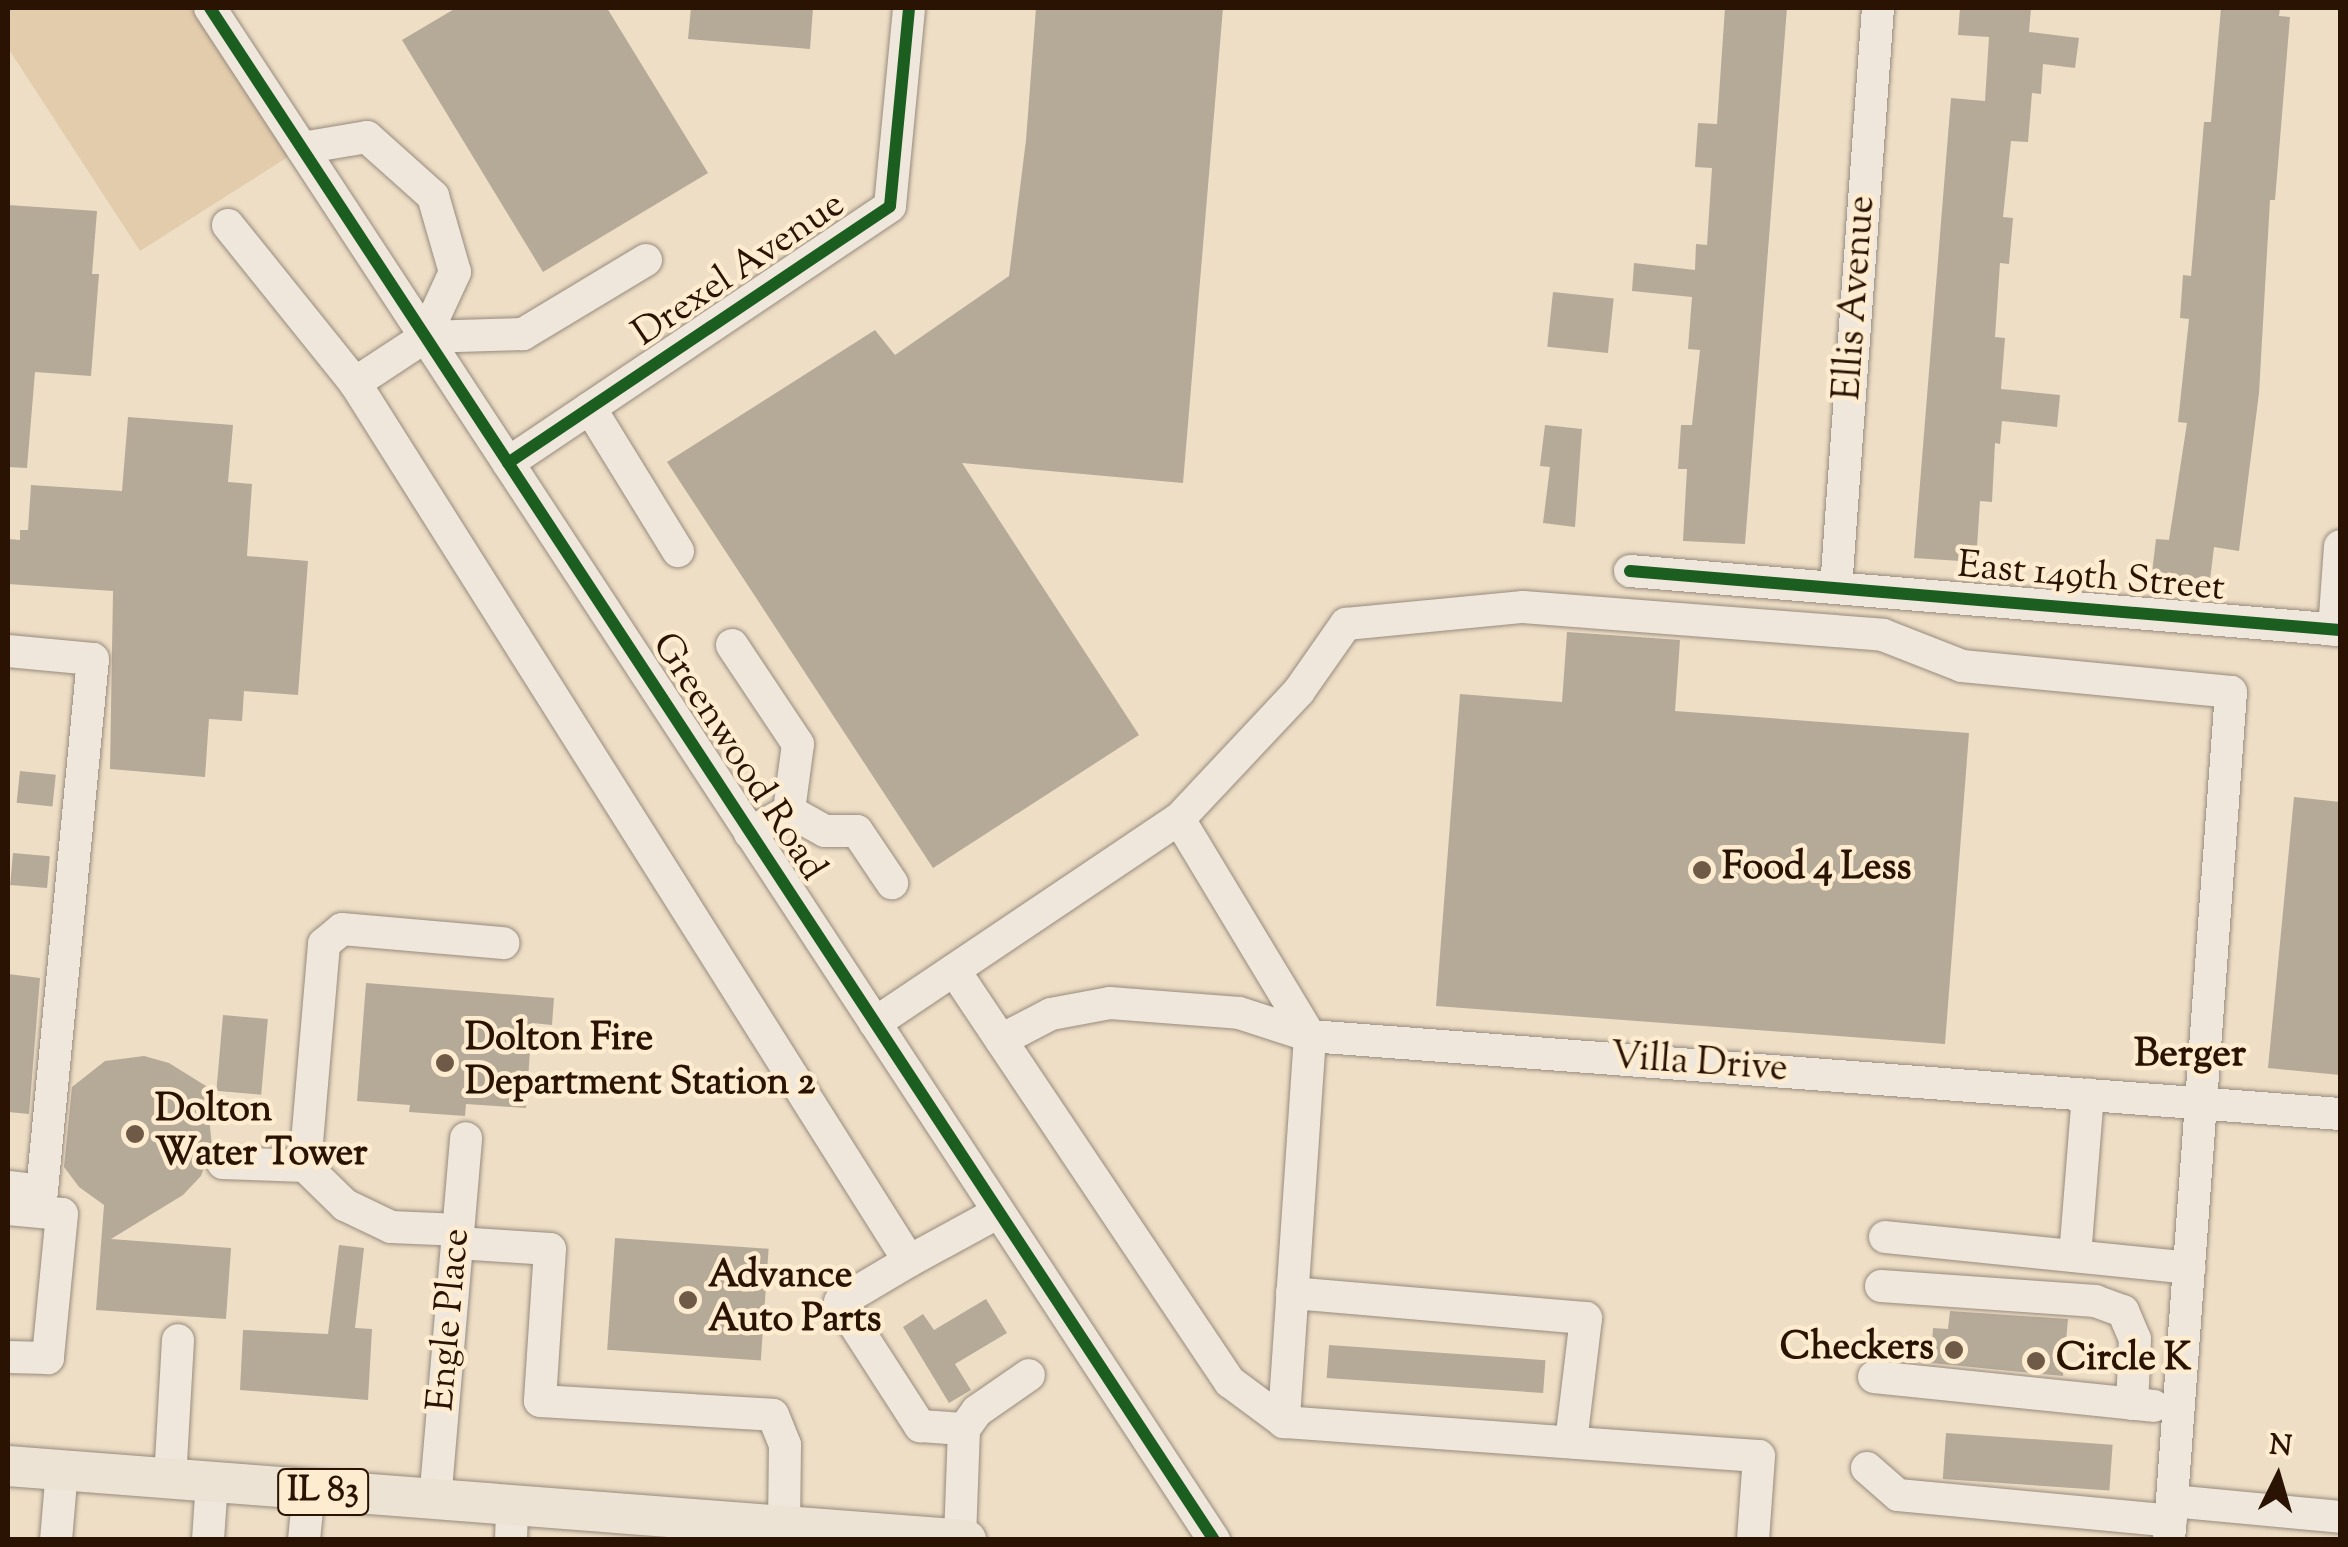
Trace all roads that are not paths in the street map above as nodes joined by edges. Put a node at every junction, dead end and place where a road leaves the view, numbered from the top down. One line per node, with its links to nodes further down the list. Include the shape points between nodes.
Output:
1 (909, 8): 9 (street, Drexel Avenue, via 890,206)
2 (1878, 8): 14 (street, Ellis Avenue)
3 (217, 10): 4 (street, Greenwood Road)
4 (302, 148): 7 (street, Greenwood Road); 7 (street, via 367,137 432,196 455,272)
5 (228, 225): 8 (street)
6 (646, 260): 7 (street, via 523,334)
7 (425, 337): 8 (street); 10 (street, Greenwood Road)
8 (354, 382): 39 (street)
9 (590, 408): 10 (street, Drexel Avenue); 12 (street)
10 (508, 463): 20 (street, Greenwood Road)
11 (2340, 546): 15 (street)
12 (678, 551)
13 (1630, 572): 14 (street, East 149th Street)
14 (1836, 588): 15 (street, East 149th Street)
15 (2337, 630)
16 (732, 645): 18 (street, via 798,744)
17 (8, 651): 33 (street, via 93,659 42,1190)
18 (790, 811): 20 (street); 21 (street, via 825,832 857,831)
19 (1179, 819): 23 (street); 25 (street); 28 (street, via 1299,692 1346,624 1523,607 1883,635 1962,666 2231,692)
20 (750, 832): 24 (street, Greenwood Road)
21 (892, 882)
22 (503, 943): 32 (street, via 342,929 324,944)
23 (954, 970): 24 (street); 26 (street)
24 (875, 1023): 35 (street, Greenwood Road)
25 (1310, 1036): 26 (street, Villa Drive, via 1239,1013 1110,1003 1051,1014); 27 (street, Villa Drive); 42 (street)
26 (1001, 1040): 49 (street, via 1230,1382)
27 (2088, 1095): 28 (street, Villa Drive); 38 (street)
28 (2202, 1104): 29 (street, Villa Drive); 40 (street)
29 (2340, 1114)
30 (466, 1138): 36 (street, Engle Place)
31 (223, 1163): 32 (street)
32 (305, 1166): 36 (street, via 345,1205 391,1227)
33 (8, 1188)
34 (8, 1210): 44 (street, via 62,1214 48,1358)
35 (999, 1212): 39 (street); 68 (street, Greenwood Road)
36 (458, 1237): 58 (street, Engle Place); 62 (street, via 550,1250 540,1401 774,1414 785,1445)
37 (1885, 1237): 38 (street)
38 (2075, 1256): 40 (street)
39 (908, 1262): 50 (street, via 840,1302 920,1426)
40 (2189, 1268): 48 (street)
41 (1882, 1286): 47 (street, via 2095,1301 2123,1312 2135,1339)
42 (1292, 1293): 49 (street); 51 (street, via 1586,1318)
43 (178, 1340): 55 (street)
44 (8, 1357)
45 (1029, 1375): 50 (street, via 977,1411)
46 (1874, 1377): 47 (street)
47 (2132, 1404): 48 (street)
48 (2179, 1408): 60 (street)
49 (1284, 1422): 51 (street)
50 (964, 1429): 64 (street)
51 (1571, 1442): 69 (street, via 1758,1456)
52 (8, 1466): 54 (main road, IL 83)
53 (1867, 1468): 60 (street, via 1898,1495)
54 (62, 1470): 55 (main road, IL 83); 65 (street)
55 (170, 1479): 56 (main road, IL 83)
56 (212, 1482): 57 (main road, IL 83); 66 (street)
57 (309, 1490): 58 (main road, IL 83); 67 (street)
58 (435, 1501): 61 (main road, IL 83)
59 (2340, 1517): 60 (street)
60 (2171, 1520)
61 (511, 1523): 63 (main road, IL 83)
62 (784, 1526): 63 (main road, IL 83); 64 (main road, IL 83)
63 (669, 1529)
64 (962, 1539)
65 (56, 1540)
66 (208, 1540)
67 (304, 1540)
68 (1214, 1540)
69 (1753, 1540)

